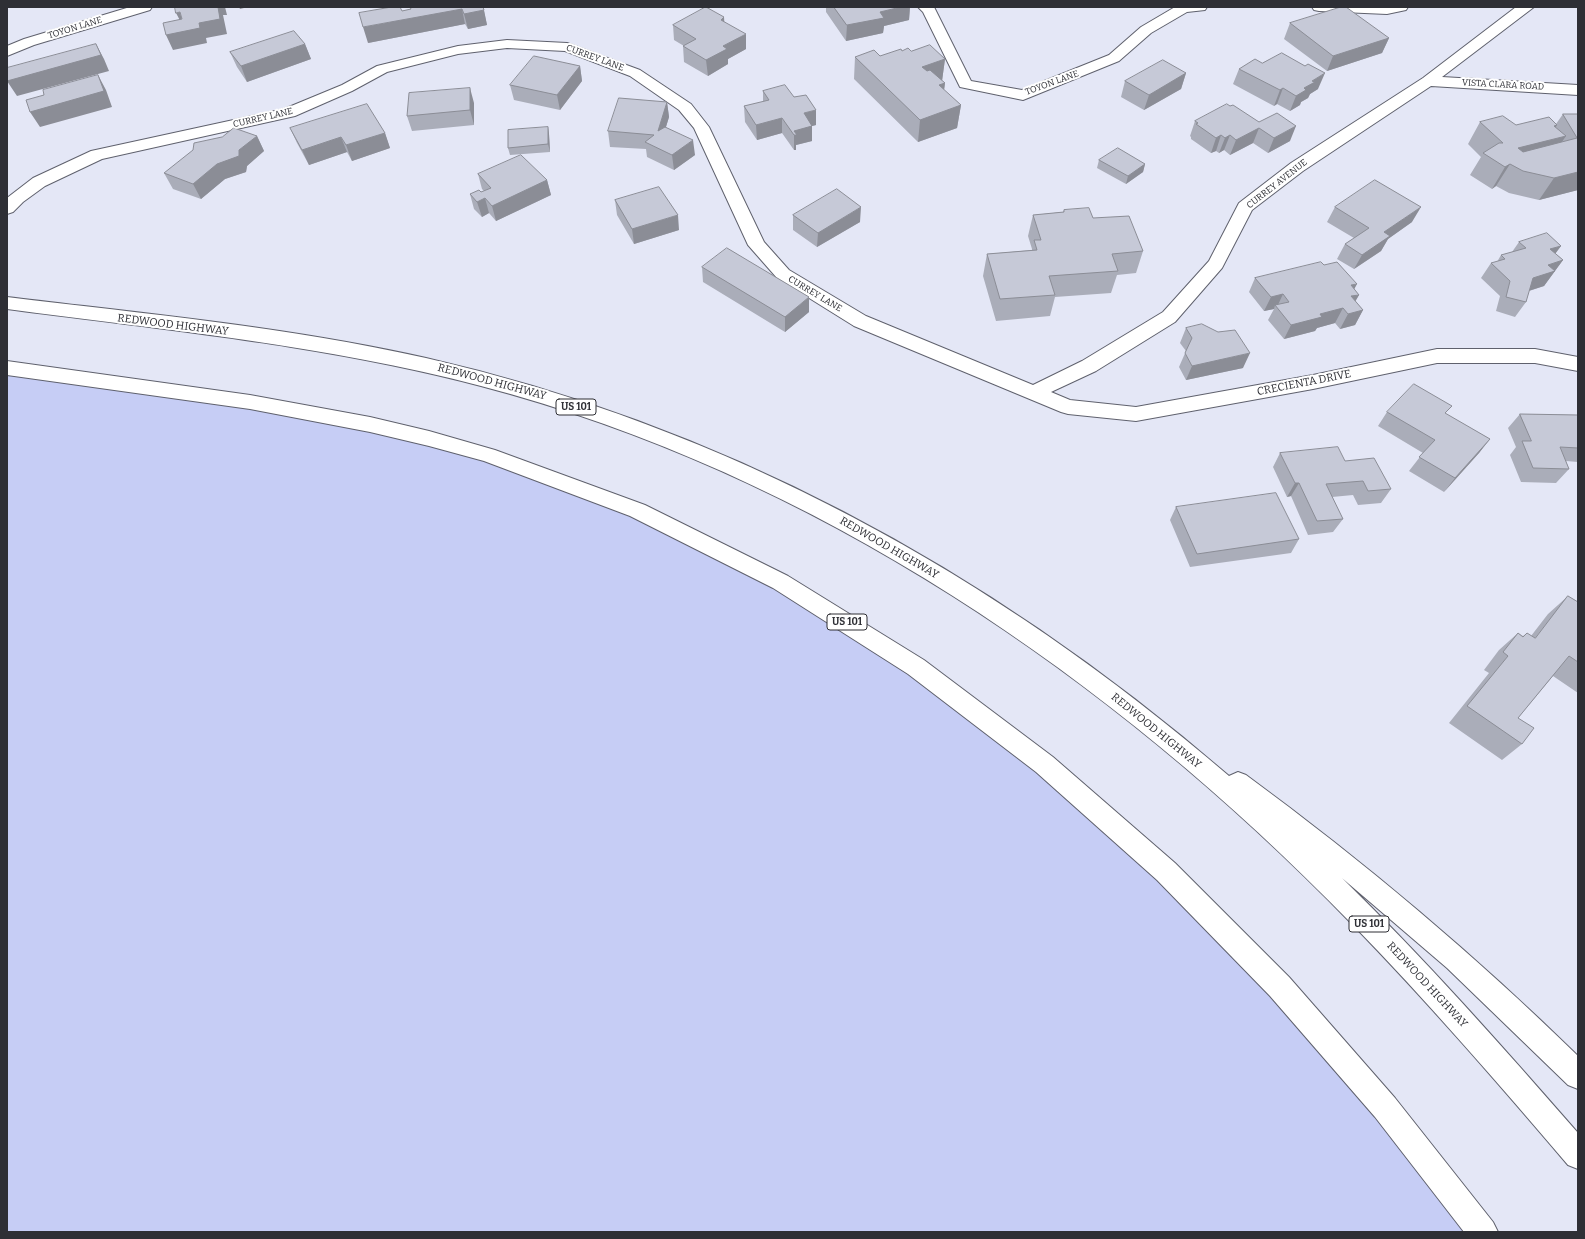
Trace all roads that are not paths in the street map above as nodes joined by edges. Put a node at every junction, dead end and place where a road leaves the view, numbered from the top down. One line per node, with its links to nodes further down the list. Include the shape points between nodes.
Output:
1 (145, 7): 8 (main road, TOYON LANE, via 29,42)
2 (925, 7): 3 (main road, TOYON LANE, via 929,10 964,84 1023,95 1114,58 1146,30)
3 (1184, 7): 4 (main road)
4 (1200, 7)
5 (1319, 7): 6 (main road, via 1387,10)
6 (1401, 7)
7 (1527, 7): 9 (main road, CURREY AVENUE)
8 (7, 52)
9 (1428, 81): 10 (main road, VISTA CLARA ROAD); 15 (main road, CURREY AVENUE, via 1297,167 1245,207 1216,264 1169,317 1089,366)
10 (1578, 90)
11 (7, 208): 15 (main road, CURREY LANE, via 39,182 97,155 289,113 347,88 382,69 458,50 507,44 567,47 636,73 685,107 701,127 757,245 783,274 860,321)
12 (7, 303): 16 (main road, REDWOOD HIGHWAY / US 101, via 356,350 483,379 610,418 738,469 868,534 1000,614)
13 (1578, 364): 15 (main road, CRECIENTA DRIVE, via 1535,356 1437,356 1313,382 1136,414 1068,407)
14 (7, 368): 19 (main road, US 101, via 290,407 357,420 489,455 624,504 687,533 821,606 889,648 957,695 1097,809 1169,876 1243,949 1320,1033 1399,1126)
15 (1032, 393)
16 (1137, 715): 17 (main road, via 1282,816 1376,891 1466,968); 18 (main road, REDWOOD HIGHWAY / US 101, via 1208,773 1357,912 1434,991)
17 (1578, 1075)
18 (1578, 1155)
19 (1483, 1232)

